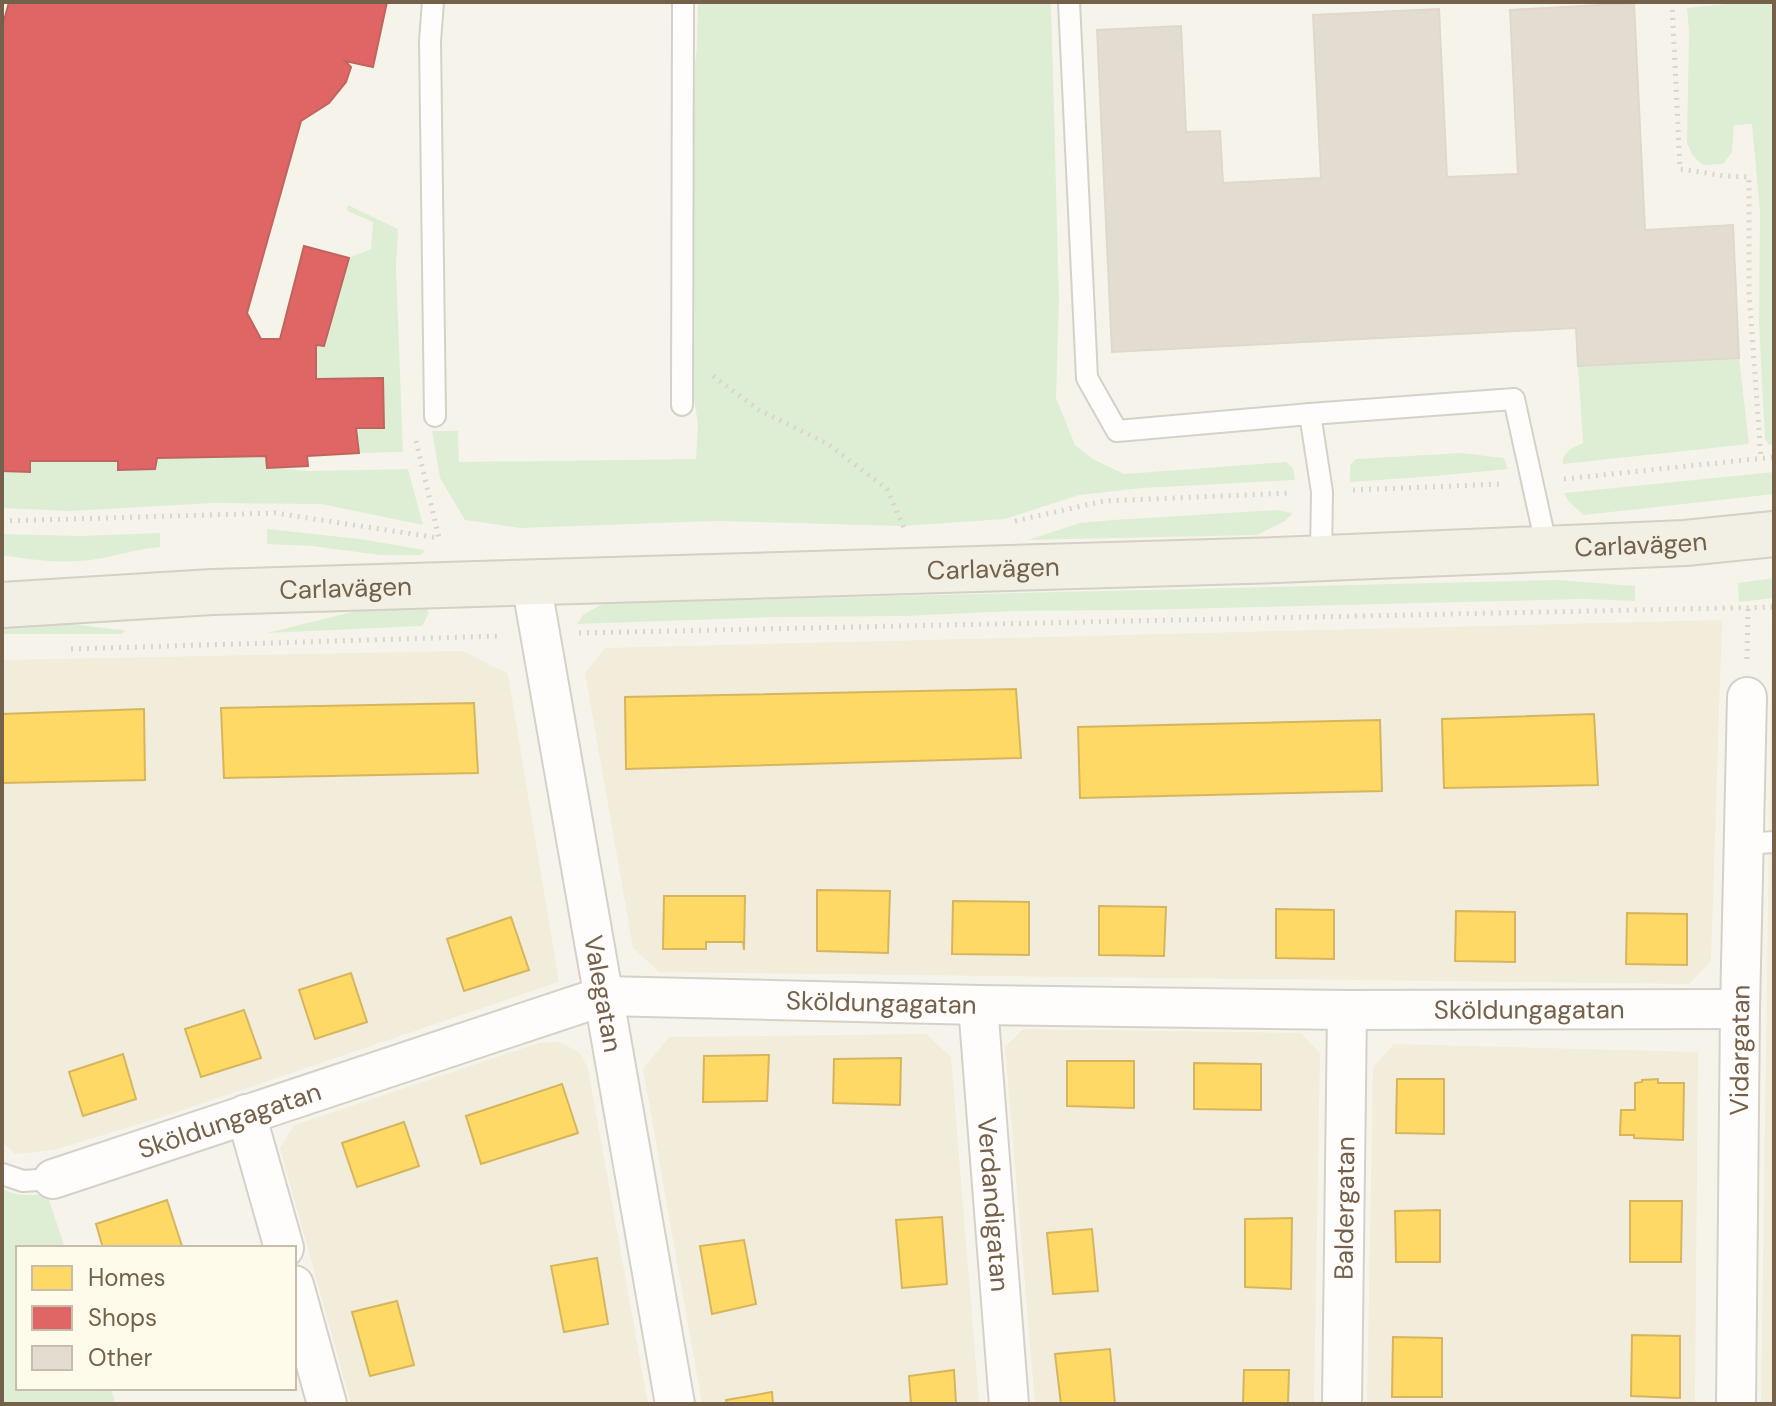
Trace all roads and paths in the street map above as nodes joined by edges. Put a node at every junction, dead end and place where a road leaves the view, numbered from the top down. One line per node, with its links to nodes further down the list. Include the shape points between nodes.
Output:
1 (433, 2): 8 (lane)
2 (683, 2): 5 (lane)
3 (1069, 2): 7 (lane, via 1087,378 1117,431)
4 (1672, 2): 10 (path, via 1680,169 1749,177 1749,293)
5 (682, 353): 6 (lane); 18 (path, via 759,410 828,444 887,489)
6 (682, 405)
7 (1310, 414): 11 (lane, via 1514,399); 12 (lane)
8 (435, 416): 16 (path, via 414,430)
9 (1774, 457): 10 (path)
10 (1761, 458): 11 (path)
11 (1532, 483): 12 (path); 19 (lane)
12 (1322, 492): 13 (path, via 1104,501); 20 (lane)
13 (1033, 517)
14 (2, 521): 16 (path, via 275,513)
15 (1774, 534): 19 (main road, Carlavägen)
16 (439, 538): 17 (path)
17 (447, 538)
18 (909, 539)
19 (1547, 549): 20 (main road, Carlavägen)
20 (1321, 558): 22 (main road, Carlavägen)
21 (2, 575): 23 (main road, Carlavägen)
22 (531, 582): 23 (main road, Carlavägen); 27 (street, Valegatan)
23 (212, 592): 24 (main road, Carlavägen)
24 (2, 605)
25 (1774, 607): 26 (path)
26 (1748, 608): 27 (path); 29 (path)
27 (540, 634): 28 (path); 31 (street, Valegatan)
28 (64, 649)
29 (1747, 697): 30 (street, Vidargatan)
30 (1759, 843): 33 (street, Vidargatan)
31 (604, 996): 32 (street, Sköldungagatan); 35 (street, Sköldungagatan); 41 (street, Valegatan)
32 (978, 1005): 34 (street, Sköldungagatan); 42 (street, Verdandigatan)
33 (1740, 1009): 34 (street, Sköldungagatan); 44 (street, Vidargatan)
34 (1347, 1010): 43 (street, Baldergatan)
35 (246, 1114): 37 (street, Sköldungagatan); 38 (street)
36 (2, 1174): 37 (lane, via 23,1181)
37 (53, 1179)
38 (283, 1246)
39 (296, 1292): 40 (street)
40 (327, 1404)
41 (675, 1404)
42 (1009, 1404)
43 (1342, 1404)
44 (1736, 1404)

